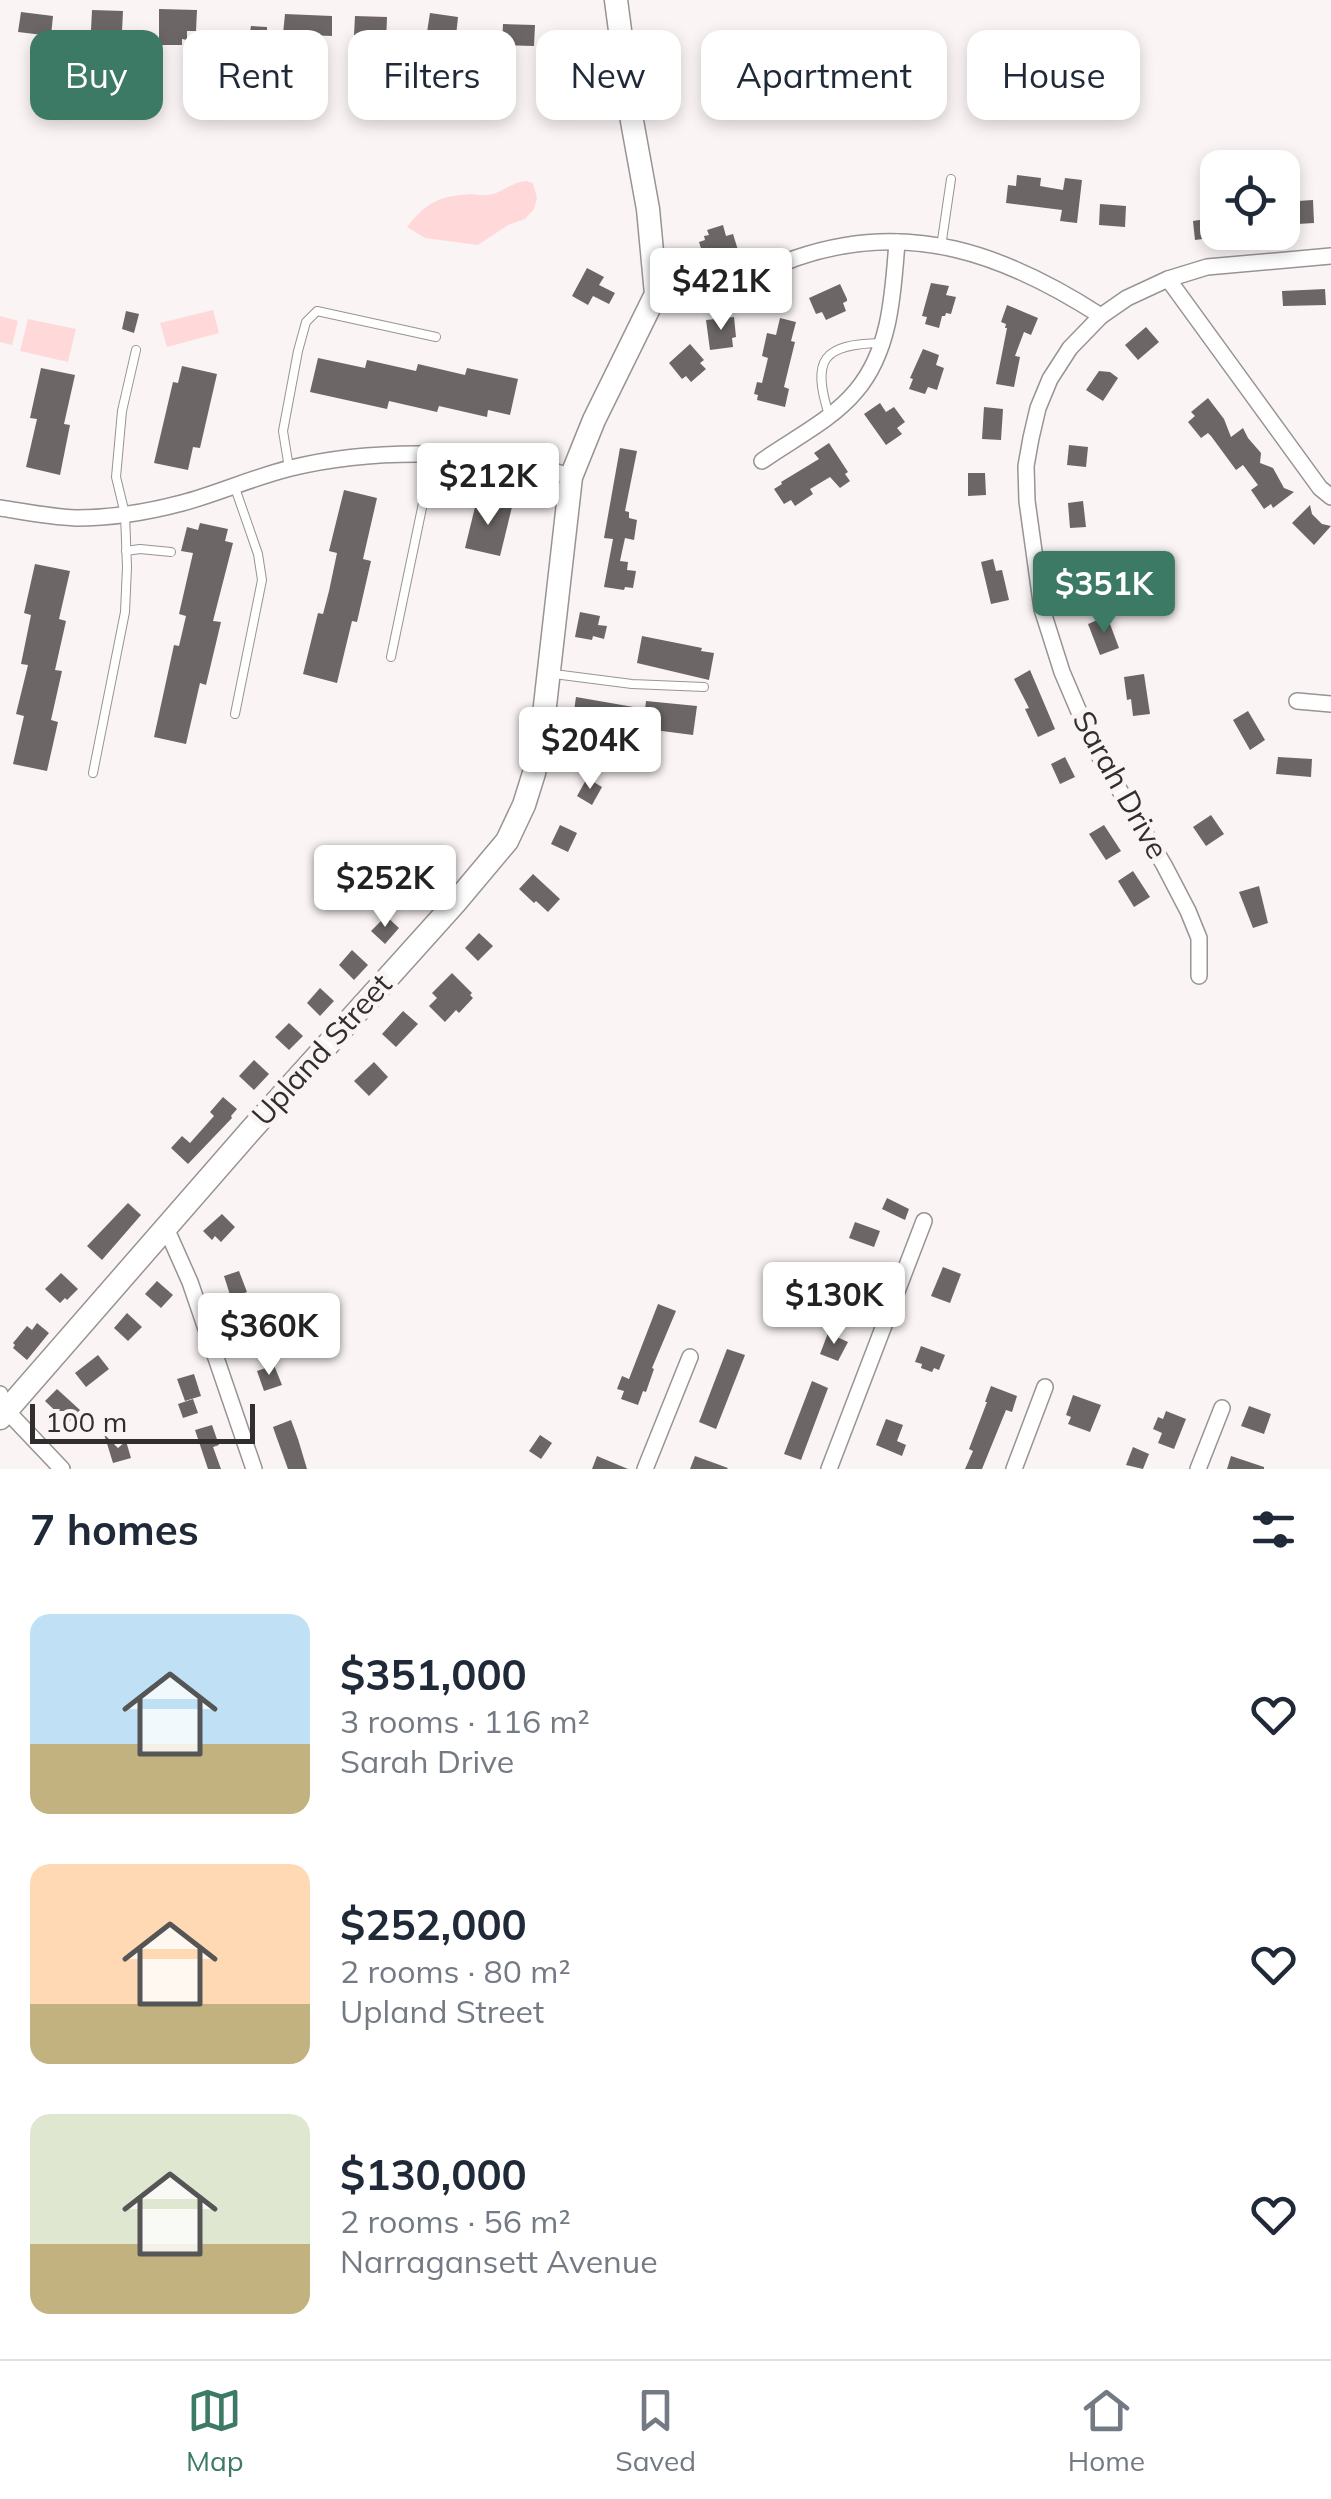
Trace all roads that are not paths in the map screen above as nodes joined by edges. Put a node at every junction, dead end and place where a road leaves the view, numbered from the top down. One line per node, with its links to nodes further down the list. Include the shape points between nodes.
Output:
1 (616, 0): 7 (street)
2 (951, 179): 4 (lane)
3 (897, 242): 4 (street); 7 (street, via 824,250 723,290); 10 (street)
4 (941, 247): 8 (street, via 1017,268)
5 (1331, 256): 6 (street, Sarah Drive, via 1207,267)
6 (1168, 279): 8 (street, Sarah Drive); 18 (street)
7 (656, 294): 16 (street, Upland Street)
8 (1101, 316): 30 (street, Sarah Drive, via 1070,348 1038,408 1026,466 1033,552 1062,672 1094,748 1188,911 1199,938)
9 (436, 337): 15 (lane, via 317,310 306,322 283,431)
10 (881, 343): 12 (street, via 858,390); 12 (lane, via 830,353 820,380)
11 (136, 350): 20 (lane, via 116,478)
12 (830, 414): 14 (street)
13 (433, 455): 15 (street); 16 (street); 23 (lane)
14 (762, 461)
15 (290, 468): 17 (street)
16 (572, 477): 24 (street, Upland Street)
17 (234, 485): 20 (street); 28 (lane, via 262,580)
18 (1331, 496)
19 (0, 508): 20 (street, via 76,518)
20 (125, 514): 21 (lane)
21 (126, 550): 22 (lane); 29 (lane, via 125,612)
22 (171, 552)
23 (391, 658)
24 (550, 674): 25 (lane); 32 (street, Upland Street, via 534,773 506,841)
25 (704, 687)
26 (1297, 701): 27 (street)
27 (1331, 704)
28 (235, 714)
29 (93, 773)
30 (1198, 976)
31 (924, 1221): 40 (street)
32 (166, 1228): 35 (street, Upland Street); 38 (street)
33 (690, 1357): 39 (street)
34 (1044, 1388): 41 (street)
35 (2, 1408): 37 (street)
36 (1222, 1408): 42 (street)
37 (62, 1469)
38 (254, 1469)
39 (645, 1469)
40 (829, 1469)
41 (1014, 1469)
42 (1198, 1469)

